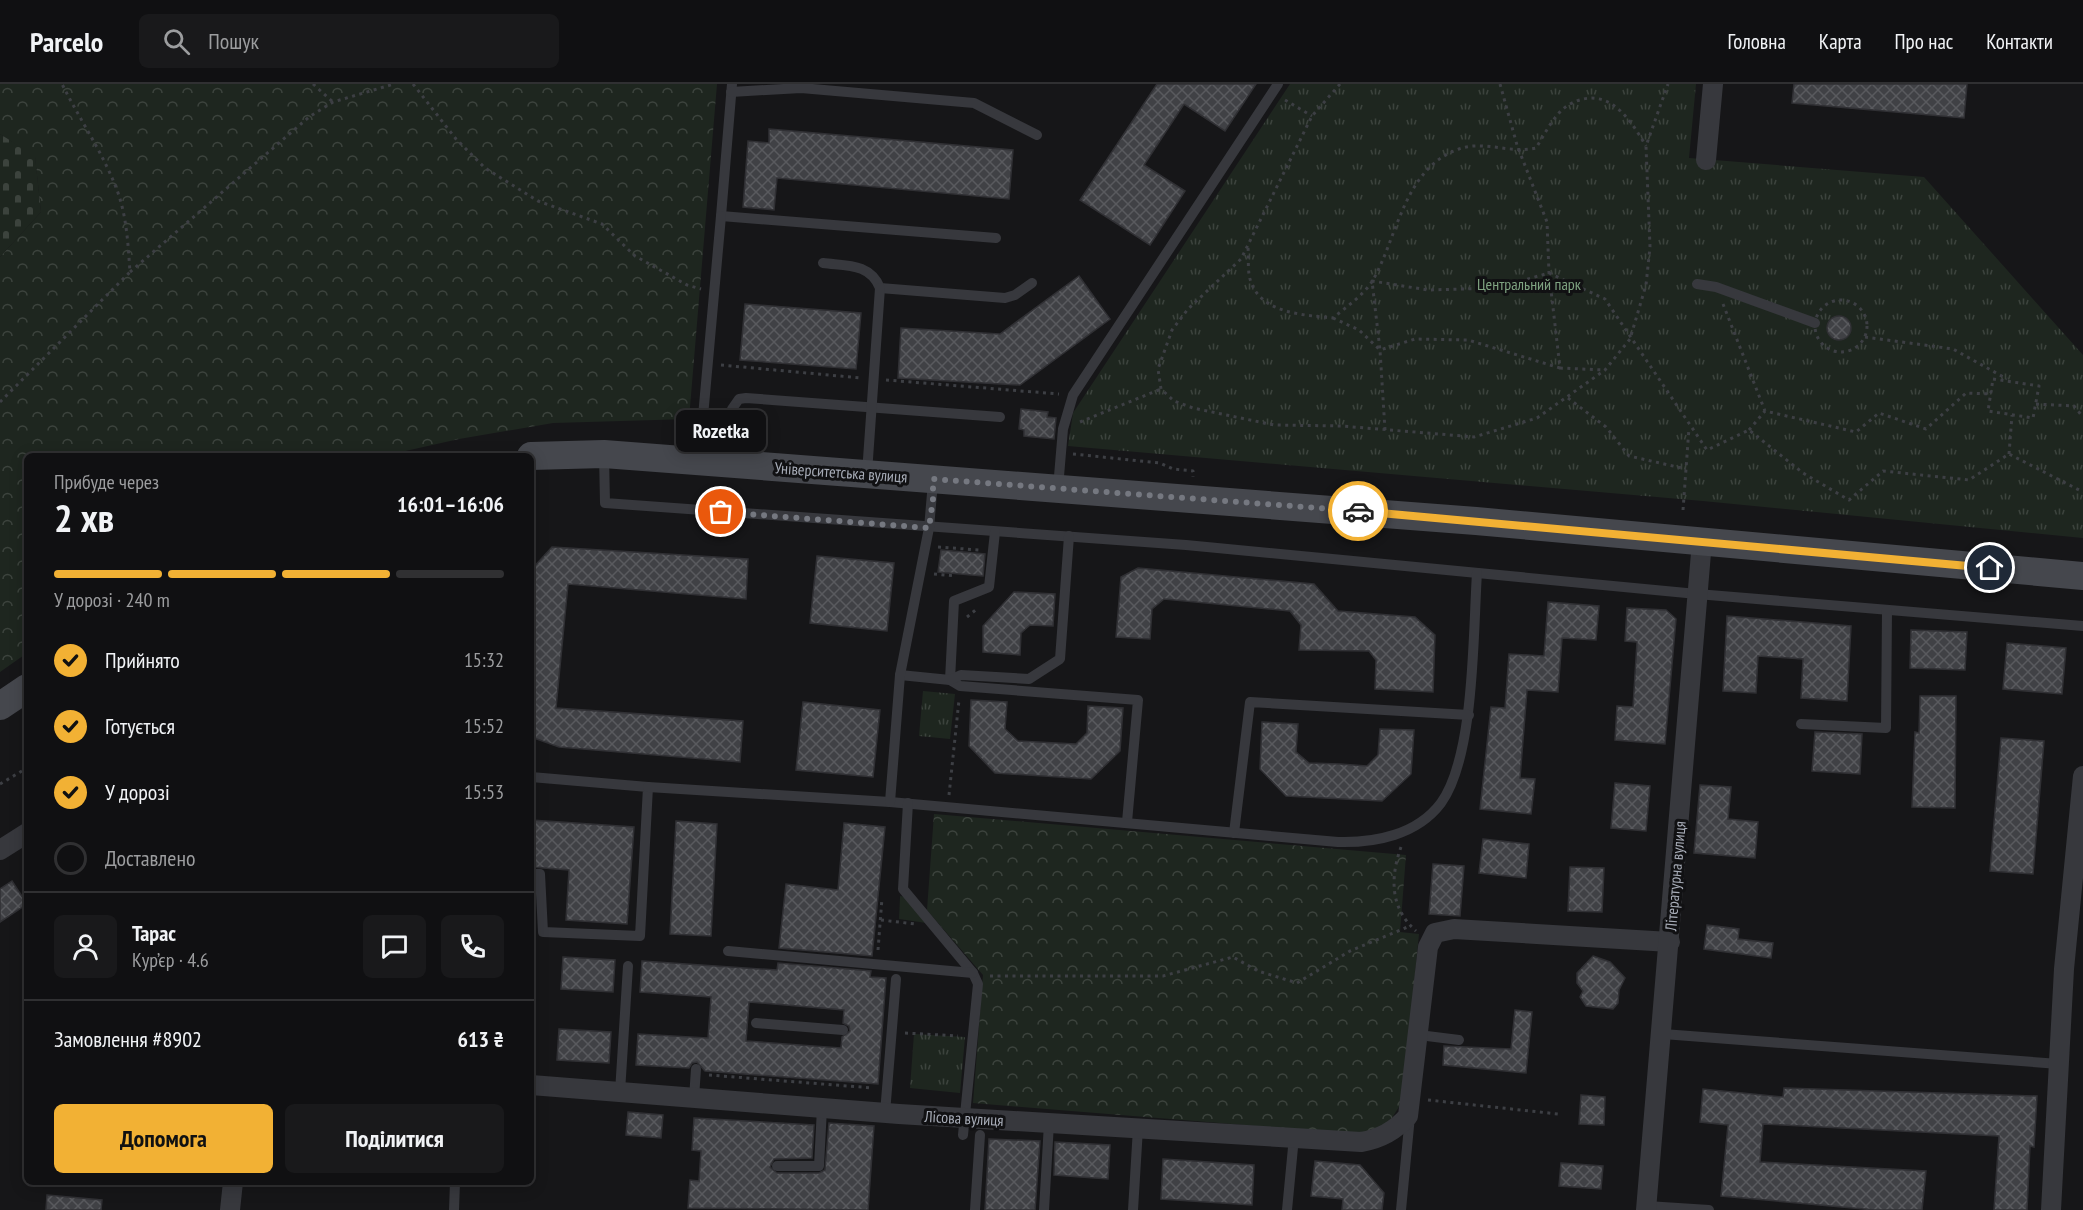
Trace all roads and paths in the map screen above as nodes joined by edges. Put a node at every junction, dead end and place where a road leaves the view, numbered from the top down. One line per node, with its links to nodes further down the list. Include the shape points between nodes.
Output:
1 (62, 84): 21 (path, via 118,192 127,230)
2 (313, 84): 11 (path)
3 (394, 84): 11 (path)
4 (413, 84): 28 (path, via 456,139 485,168 538,201 602,224 635,255 687,285)
5 (1341, 84): 12 (path)
6 (1500, 84): 15 (path)
7 (1668, 84): 14 (path)
8 (1713, 84): 16 (street)
9 (732, 88): 13 (lane, via 801,88 974,104); 17 (lane)
10 (1275, 88): 12 (path); 41 (lane)
11 (333, 102): 21 (path, via 309,117)
12 (1312, 116): 19 (path)
13 (1037, 135)
14 (1646, 146): 15 (path, via 1632,121 1613,102 1590,99 1570,104 1553,121 1536,148); 32 (path, via 1650,247 1646,285)
15 (1520, 152): 22 (path, via 1547,222); 23 (path, via 1460,148 1432,164 1415,184)
16 (1706, 160)
17 (721, 216): 18 (lane); 28 (lane)
18 (996, 238)
19 (1248, 247): 29 (path, via 1251,282 1268,304 1294,313); 39 (path, via 1172,330 1158,369)
20 (823, 263): 27 (lane, via 860,267 870,272)
21 (130, 272): 43 (path)
22 (1549, 273): 23 (path, via 1496,288 1428,290); 32 (path, via 1605,300); 35 (path)
23 (1372, 281): 29 (path); 33 (path)
24 (1032, 283): 27 (lane, via 1005,298)
25 (1697, 284): 26 (lane)
26 (1716, 287): 30 (lane); 46 (path)
27 (880, 288): 37 (lane)
28 (714, 293): 34 (lane)
29 (1333, 318): 33 (path, via 1359,330)
30 (1815, 323): 31 (path, via 1821,343 1839,352 1859,345); 31 (path, via 1825,305 1834,301 1853,303 1865,317)
31 (1864, 337): 38 (path, via 1953,349)
32 (1630, 339): 36 (path); 50 (path)
33 (1380, 350): 35 (path, via 1415,339 1468,340); 52 (path)
34 (708, 364): 37 (path); 57 (lane)
35 (1560, 368): 36 (path)
36 (1605, 370): 42 (path)
37 (873, 379): 41 (path); 45 (lane)
38 (2011, 382): 40 (path, via 1993,379); 44 (path, via 2039,386)
39 (1161, 389): 51 (path); 52 (path, via 1174,401 1193,408 1274,425)
40 (1990, 394): 46 (path, via 1966,393 1926,429 1879,413 1856,432); 47 (path, via 1988,411)
41 (1073, 395): 51 (lane)
42 (1568, 398): 52 (path, via 1537,418 1474,437); 59 (path, via 1606,427 1629,456)
43 (0, 402)
44 (2036, 404): 47 (path, via 2033,418); 49 (path, via 2074,406)
45 (871, 408): 48 (lane); 58 (lane, via 739,399 732,409); 60 (lane)
46 (1765, 411): 53 (path)
47 (2012, 415): 55 (path)
48 (1000, 417)
49 (2083, 417)
50 (1690, 427): 53 (path, via 1707,450); 59 (path)
51 (1063, 429): 62 (lane)
52 (1385, 430)
53 (1749, 430): 55 (path, via 1803,473 1849,500 1883,471 1969,480)
54 (604, 454): 56 (main road, Університетська вулиця); 57 (main road, Університетська вулиця); 65 (lane, via 605,503)
55 (2009, 454): 63 (path)
56 (534, 456)
57 (699, 461): 58 (main road, Університетська вулиця)
58 (728, 464): 60 (main road, Університетська вулиця)
59 (1686, 469): 64 (path)
60 (867, 474): 61 (main road, Університетська вулиця)
61 (933, 479): 62 (main road, Університетська вулиця); 65 (lane)
62 (1058, 488): 68 (main road, Університетська вулиця)
63 (2083, 492)
64 (1683, 510)
65 (929, 528): 66 (lane); 80 (lane)
66 (995, 532): 67 (lane); 81 (lane, via 989,587 954,601)
67 (1069, 536): 72 (lane); 81 (lane, via 1060,659 1029,679 962,675)
68 (1702, 541): 74 (main road, Університетська вулиця); 75 (street, Літературна вулиця)
69 (981, 550): 70 (path, via 935,546)
70 (934, 556)
71 (933, 565): 73 (path, via 932,574)
72 (1477, 573): 75 (lane); 85 (lane)
73 (956, 576)
74 (2083, 576)
75 (1697, 594): 77 (lane); 105 (street, Літературна вулиця)
76 (982, 604): 79 (path, via 967,616)
77 (1887, 610): 78 (lane); 86 (lane, via 1886,728)
78 (2083, 626)
79 (966, 628)
80 (900, 675): 81 (lane); 92 (lane)
81 (950, 680): 82 (lane)
82 (960, 686): 94 (path); 95 (lane, via 1138,700)
83 (24, 690): 84 (main road)
84 (0, 706)
85 (1468, 715): 96 (lane, via 1456,769 1445,796 1435,810); 97 (lane, via 1250,702)
86 (1801, 724)
87 (24, 770): 90 (path)
88 (2083, 776): 119 (street)
89 (534, 777): 91 (lane)
90 (0, 784)
91 (648, 787): 92 (lane); 100 (lane, via 640,936 543,932 540,874)
92 (890, 802): 93 (lane)
93 (908, 803): 94 (lane, via 931,802); 110 (lane, via 903,889)
94 (948, 807): 95 (lane)
95 (1127, 822): 97 (lane)
96 (1409, 828): 97 (lane, via 1388,838 1352,842); 104 (path, via 1394,884 1400,913)
97 (1234, 833)
98 (24, 835): 99 (street)
99 (0, 850)
100 (534, 874)
101 (882, 898): 102 (path)
102 (880, 920): 103 (path); 108 (path)
103 (903, 923)
104 (1410, 926): 106 (path); 110 (path, via 1350,951 1297,983 1258,971 1233,957 1163,976)
105 (1670, 942): 106 (street, via 1446,929 1435,933); 115 (street, Літературна вулиця)
106 (1428, 947): 116 (street)
107 (728, 951): 108 (lane)
108 (876, 964): 110 (lane)
109 (628, 966): 123 (lane)
110 (974, 975): 130 (lane, via 978,984)
111 (896, 979): 122 (lane, via 887,1032)
112 (756, 1023): 113 (lane)
113 (843, 1030)
114 (914, 1033): 117 (path)
115 (1663, 1034): 119 (lane); 137 (street, Літературна вулиця)
116 (1419, 1035): 118 (lane); 125 (street)
117 (965, 1036)
118 (1460, 1040)
119 (2059, 1064): 146 (street)
120 (696, 1072): 122 (path); 124 (lane)
121 (534, 1085): 123 (street, Лісова вулиця)
122 (887, 1089): 127 (lane)
123 (620, 1092): 124 (street, Лісова вулиця)
124 (694, 1098): 126 (street, Лісова вулиця)
125 (1416, 1102): 128 (path); 133 (street, Лісова вулиця, via 1394,1130 1373,1140); 144 (lane)
126 (822, 1108): 127 (street, Лісова вулиця); 134 (lane, via 819,1166)
127 (885, 1113): 130 (street, Лісова вулиця)
128 (1558, 1114)
129 (1049, 1123): 130 (street, Лісова вулиця); 131 (street, Лісова вулиця); 141 (lane)
130 (964, 1126)
131 (1138, 1128): 133 (street, Лісова вулиця); 142 (lane)
132 (980, 1135): 140 (lane)
133 (1294, 1137): 143 (lane)
134 (777, 1166)
135 (233, 1185): 138 (street)
136 (455, 1185): 139 (lane)
137 (1646, 1208): 145 (lane)
138 (230, 1210)
139 (454, 1210)
140 (975, 1210)
141 (1044, 1210)
142 (1134, 1210)
143 (1287, 1210)
144 (1401, 1210)
145 (1709, 1210)
146 (2051, 1210)

